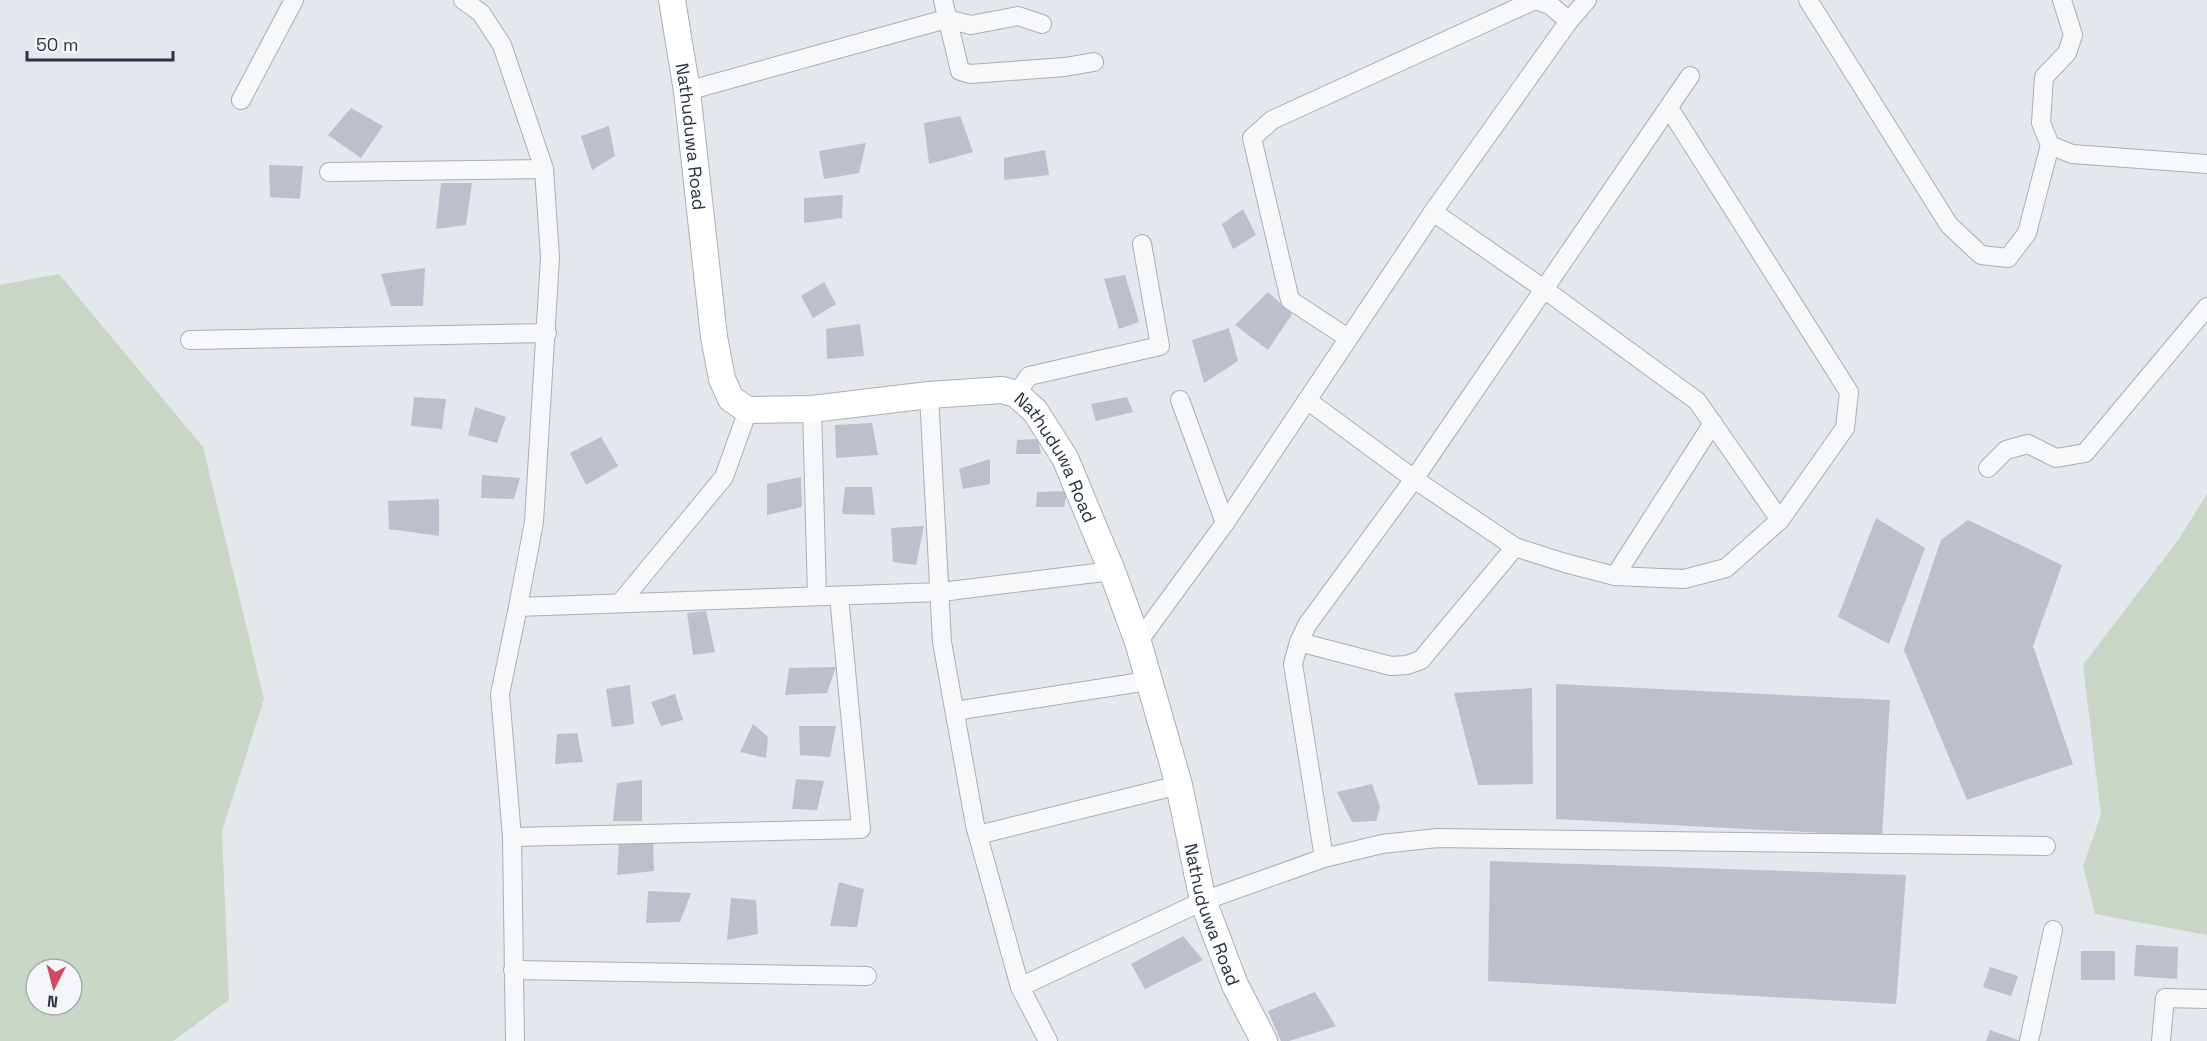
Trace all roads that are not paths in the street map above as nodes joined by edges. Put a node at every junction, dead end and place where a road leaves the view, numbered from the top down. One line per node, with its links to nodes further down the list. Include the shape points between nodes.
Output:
1 (294, 0): 14 (street)
2 (463, 0): 18 (street, via 481,14 502,45)
3 (672, 0): 13 (street, Nathuduwa Road)
4 (943, 0): 8 (street)
5 (1587, 0): 9 (street)
6 (1808, 0): 16 (street, via 1949,225 1982,255 2008,258 2027,232)
7 (2062, 0): 16 (street, via 2073,34 2067,53 2044,77 2041,123)
8 (946, 19): 10 (street, via 971,26 1018,15); 11 (street, via 960,70 970,74); 13 (street)
9 (1569, 21): 20 (street); 25 (street, via 1550,5 1535,0 1272,120 1252,138 1290,300)
10 (1042, 24)
11 (1094, 62)
12 (1690, 76): 15 (street)
13 (687, 91): 32 (street, Nathuduwa Road, via 714,338 722,379 731,399)
14 (242, 100)
15 (1669, 108): 22 (street); 36 (street, via 1849,392 1845,428)
16 (2050, 145): 17 (street, via 2072,154)
17 (2207, 164)
18 (544, 169): 19 (street); 24 (street, via 550,256)
19 (329, 172)
20 (1433, 212): 22 (street); 25 (street)
21 (1142, 244): 27 (street, via 1160,346 1029,376)
22 (1544, 289): 33 (street, via 1697,401); 35 (street)
23 (2207, 307): 34 (street, via 2085,453 2056,458 2028,444 2006,450)
24 (547, 333): 26 (street); 45 (street, via 534,522)
25 (1348, 338): 29 (street)
26 (190, 340)
27 (1016, 394): 28 (street, Nathuduwa Road, via 1002,390); 39 (street, Nathuduwa Road, via 1035,411 1065,458)
28 (929, 395): 31 (street, Nathuduwa Road); 41 (street)
29 (1307, 399): 35 (street); 37 (street)
30 (1180, 400): 37 (street)
31 (812, 409): 32 (street, Nathuduwa Road); 42 (street)
32 (748, 410): 44 (street, via 724,477)
33 (1713, 423): 36 (street); 40 (street)
34 (1988, 468)
35 (1414, 479): 38 (street); 47 (street)
36 (1780, 520): 40 (street, via 1726,568 1684,579)
37 (1225, 523): 46 (street)
38 (1515, 547): 40 (street); 47 (street, via 1421,660 1391,666)
39 (1112, 571): 41 (street); 46 (street, Nathuduwa Road)
40 (1615, 576)
41 (941, 592): 43 (street); 49 (street, via 942,642)
42 (817, 596): 43 (street); 44 (street)
43 (839, 596): 52 (street, via 861,829)
44 (620, 603): 45 (street)
45 (519, 607): 52 (street, via 500,694)
46 (1138, 642): 48 (street, Nathuduwa Road)
47 (1299, 642): 54 (street, via 1293,664)
48 (1148, 681): 49 (street); 50 (street, Nathuduwa Road)
49 (954, 711): 51 (street)
50 (1179, 785): 51 (street); 55 (street, Nathuduwa Road)
51 (978, 835): 59 (street)
52 (512, 837): 57 (street)
53 (2046, 846): 54 (street, via 1437,838 1382,844)
54 (1324, 858): 55 (street)
55 (1203, 901): 59 (street); 63 (street, Nathuduwa Road, via 1235,986)
56 (2053, 930): 64 (street)
57 (513, 970): 58 (street); 61 (street)
58 (867, 976)
59 (1020, 987): 62 (street)
60 (2207, 999): 65 (street, via 2165,998)
61 (515, 1041)
62 (1048, 1041)
63 (1263, 1041)
64 (2029, 1041)
65 (2161, 1041)

